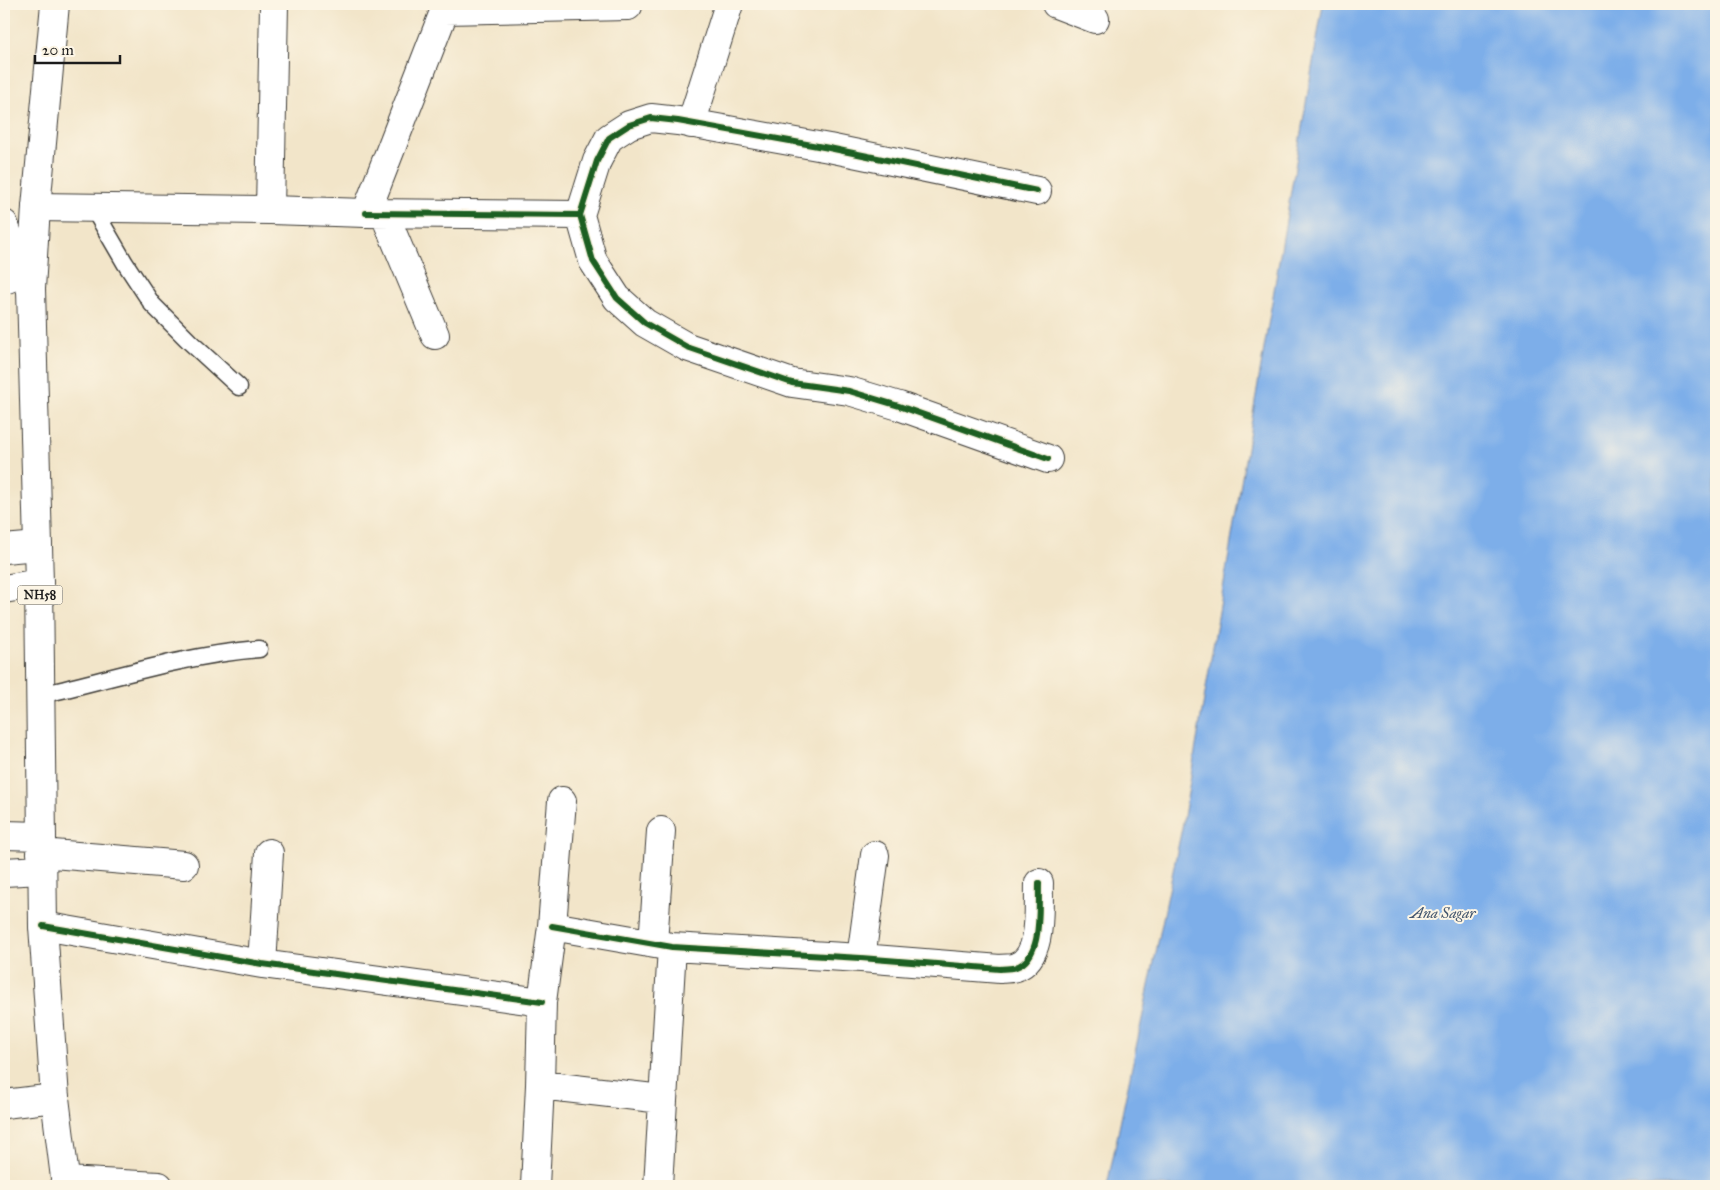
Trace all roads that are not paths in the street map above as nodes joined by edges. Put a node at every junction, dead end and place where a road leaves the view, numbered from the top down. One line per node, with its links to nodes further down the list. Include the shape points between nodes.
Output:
1 (55, 4): 10 (main road, NH58)
2 (274, 4): 12 (main road)
3 (729, 4): 8 (main road)
4 (1056, 4): 7 (main road)
5 (628, 6): 6 (main road)
6 (446, 7): 13 (main road)
7 (1095, 20)
8 (691, 124): 9 (main road, via 829,148); 14 (main road, via 651,118 629,125 609,138 597,161)
9 (1037, 191)
10 (36, 207): 11 (main road); 16 (main road, NH58)
11 (93, 208): 12 (main road); 18 (lane, via 152,304)
12 (270, 210): 13 (main road)
13 (375, 213): 14 (main road); 17 (main road)
14 (580, 215): 19 (main road, via 593,261 617,298 645,322 687,347 792,383 849,392 899,406)
15 (4, 224): 16 (main road)
16 (19, 280): 20 (main road, NH58)
17 (435, 335)
18 (239, 387)
19 (1048, 458)
20 (38, 546): 21 (main road); 22 (main road, NH58)
21 (4, 549)
22 (39, 583): 23 (main road); 25 (main road, NH58)
23 (4, 589)
24 (259, 649): 25 (lane, via 183,660)
25 (41, 695): 29 (main road, NH58)
26 (562, 800): 36 (main road)
27 (661, 831): 37 (main road)
28 (4, 835): 29 (main road)
29 (41, 853): 32 (main road); 33 (main road); 35 (main road, NH58)
30 (269, 853): 39 (main road)
31 (875, 855): 38 (main road)
32 (184, 865)
33 (4, 872)
34 (1039, 883): 38 (main road, via 1037,940 1030,956 1017,967 1000,969)
35 (43, 926): 39 (main road); 42 (main road, NH58)
36 (552, 926): 37 (main road); 40 (main road)
37 (662, 945): 38 (main road); 43 (main road)
38 (861, 958)
39 (262, 964): 40 (main road)
40 (542, 1002): 41 (main road)
41 (540, 1085): 43 (main road); 47 (main road)
42 (55, 1098): 44 (main road); 45 (main road, NH58)
43 (662, 1099): 48 (main road)
44 (4, 1104)
45 (65, 1184): 46 (main road)
46 (159, 1186)
47 (535, 1186)
48 (658, 1186)

